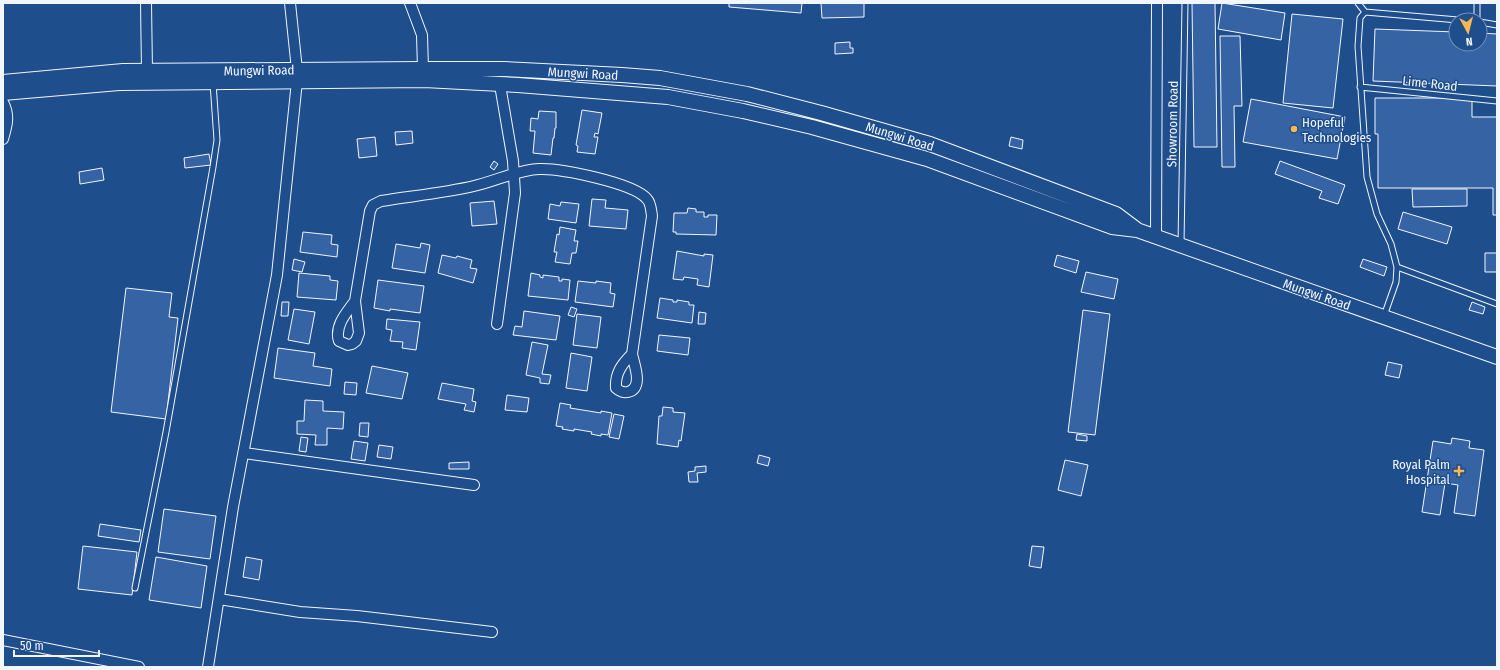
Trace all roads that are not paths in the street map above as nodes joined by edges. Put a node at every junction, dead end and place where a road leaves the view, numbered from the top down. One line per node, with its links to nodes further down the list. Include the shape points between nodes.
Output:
1 (146, 3): 10 (street)
2 (290, 3): 11 (street)
3 (410, 3): 9 (street, via 422,35)
4 (1157, 3): 22 (street)
5 (1185, 3): 23 (lane, Showroom Road)
6 (1358, 3): 7 (lane)
7 (1365, 12): 8 (lane); 15 (lane, via 1360,18 1358,39)
8 (1448, 19)
9 (423, 69): 11 (main road, Mungwi Road); 21 (main road, Mungwi Road, via 503,69 622,75 660,78 747,94 930,144 1116,214)
10 (147, 71): 11 (main road, Mungwi Road); 12 (main road, Mungwi Road)
11 (297, 75): 13 (main road, Mungwi Road); 14 (main road, Mungwi Road); 31 (street, via 277,275)
12 (3, 82)
13 (212, 82): 16 (main road, Mungwi Road, via 119,83); 33 (lane, via 217,140 213,167)
14 (500, 85): 20 (street); 21 (main road, Mungwi Road, via 668,97 743,111 927,159 1112,226)
15 (1360, 87): 17 (lane, Lime Road); 24 (lane, via 1367,177 1377,214 1391,244)
16 (3, 93)
17 (1497, 101)
18 (3, 102): 19 (street, via 8,115)
19 (3, 139)
20 (515, 175): 25 (street, via 474,186 381,201 373,205); 28 (street, via 515,193); 29 (street, via 541,169 603,179 636,191 650,203 652,216)
21 (1137, 230): 22 (main road, Mungwi Road)
22 (1156, 237): 23 (main road, Mungwi Road)
23 (1180, 245): 27 (main road, Mungwi Road)
24 (1397, 267): 26 (lane); 27 (lane, via 1396,282)
25 (355, 301)
26 (1497, 304)
27 (1384, 317): 30 (main road, Mungwi Road)
28 (497, 324)
29 (632, 354)
30 (1497, 357)
31 (244, 453): 32 (street); 34 (street)
32 (474, 485)
33 (136, 588)
34 (219, 599): 35 (street, via 300,612); 38 (street)
35 (492, 632)
36 (3, 640): 37 (street)
37 (140, 667)
38 (208, 667)

